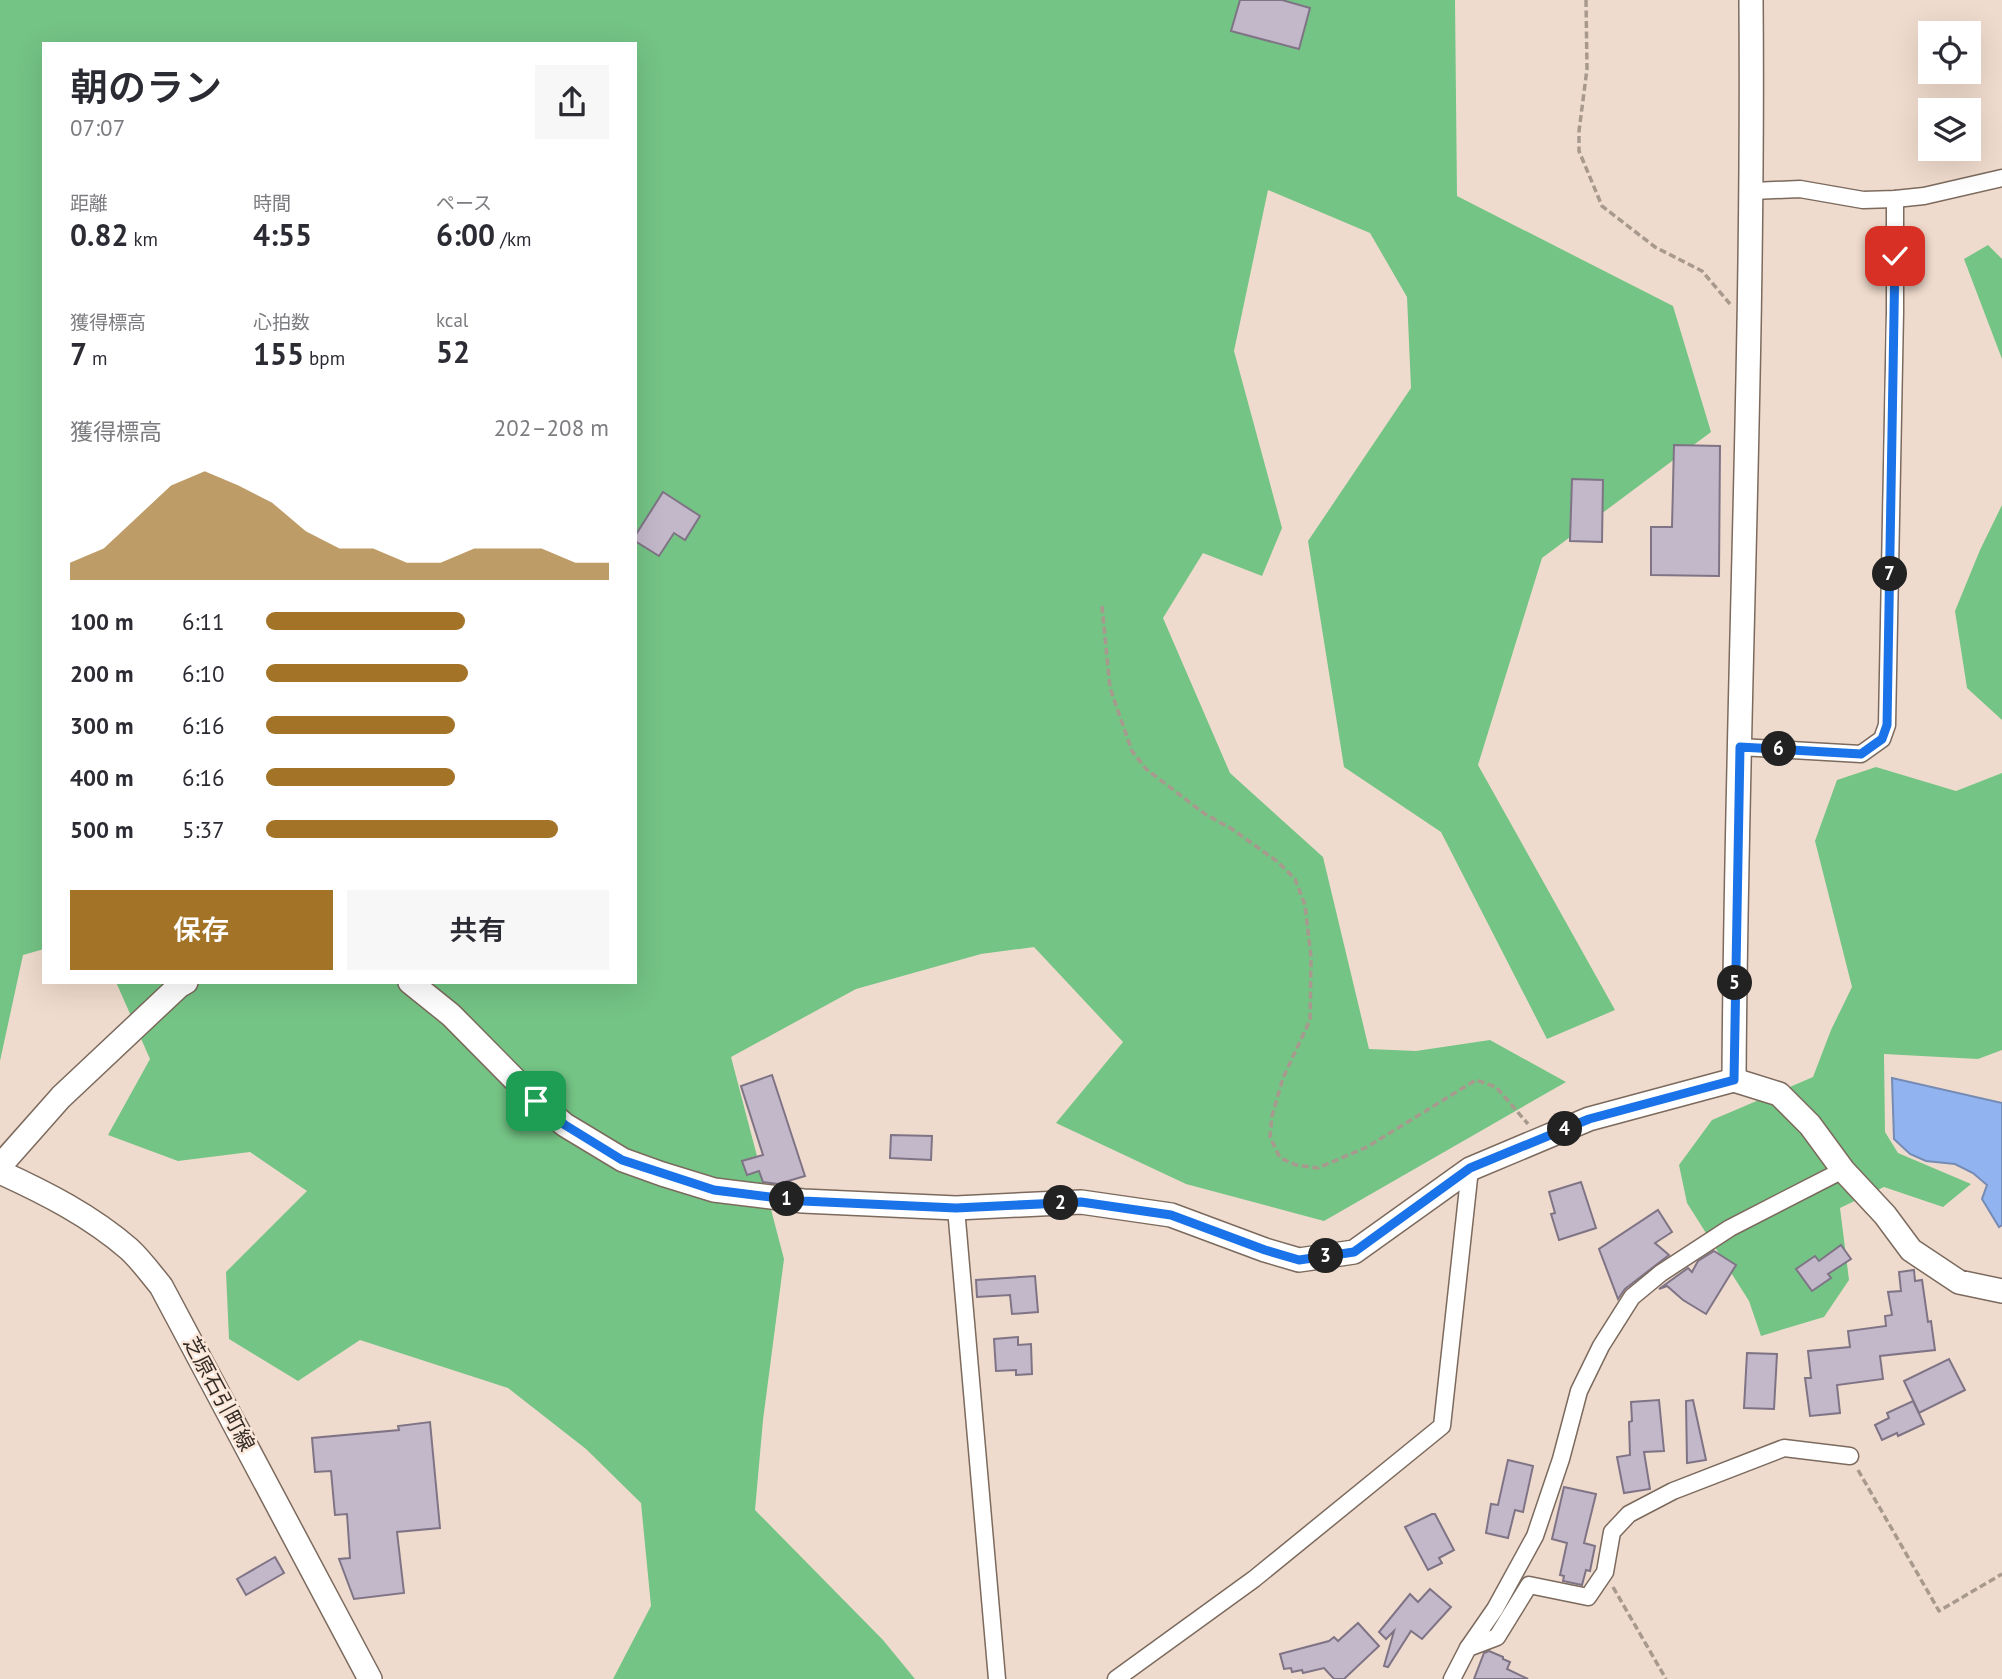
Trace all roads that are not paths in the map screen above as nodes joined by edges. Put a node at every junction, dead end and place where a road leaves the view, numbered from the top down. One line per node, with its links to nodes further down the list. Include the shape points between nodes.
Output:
1 (1751, 0): 3 (street)
2 (2002, 178): 4 (street)
3 (1753, 191): 4 (street, via 1800,189 1863,200); 5 (street)
4 (1895, 199): 5 (street, via 1887,725 1882,739 1861,754)
5 (1740, 747): 8 (street)
6 (182, 984): 9 (street, via 61,1097)
7 (413, 984): 13 (street, via 452,1015 536,1101 622,1160 714,1190 803,1201)
8 (1734, 1080): 10 (street, via 1589,1119); 11 (street, via 1779,1094 1810,1125)
9 (0, 1166)
10 (1470, 1168): 13 (street, via 1354,1252 1299,1260 1171,1215 1081,1202); 19 (street, via 1442,1426 1254,1579)
11 (1843, 1170): 14 (street, via 1911,1250 1959,1282); 16 (street, via 1730,1228 1632,1297 1579,1391 1535,1536)
12 (0, 1172): 17 (street, 芝原石引町線, via 96,1223 131,1251 161,1286)
13 (956, 1208): 18 (street)
14 (2002, 1291)
15 (1850, 1456): 16 (street, via 1784,1448 1673,1491 1629,1514 1612,1532 1605,1572 1588,1597 1529,1585 1497,1637)
16 (1468, 1648): 20 (street)
17 (370, 1679)
18 (997, 1679)
19 (1116, 1679)
20 (1452, 1679)

